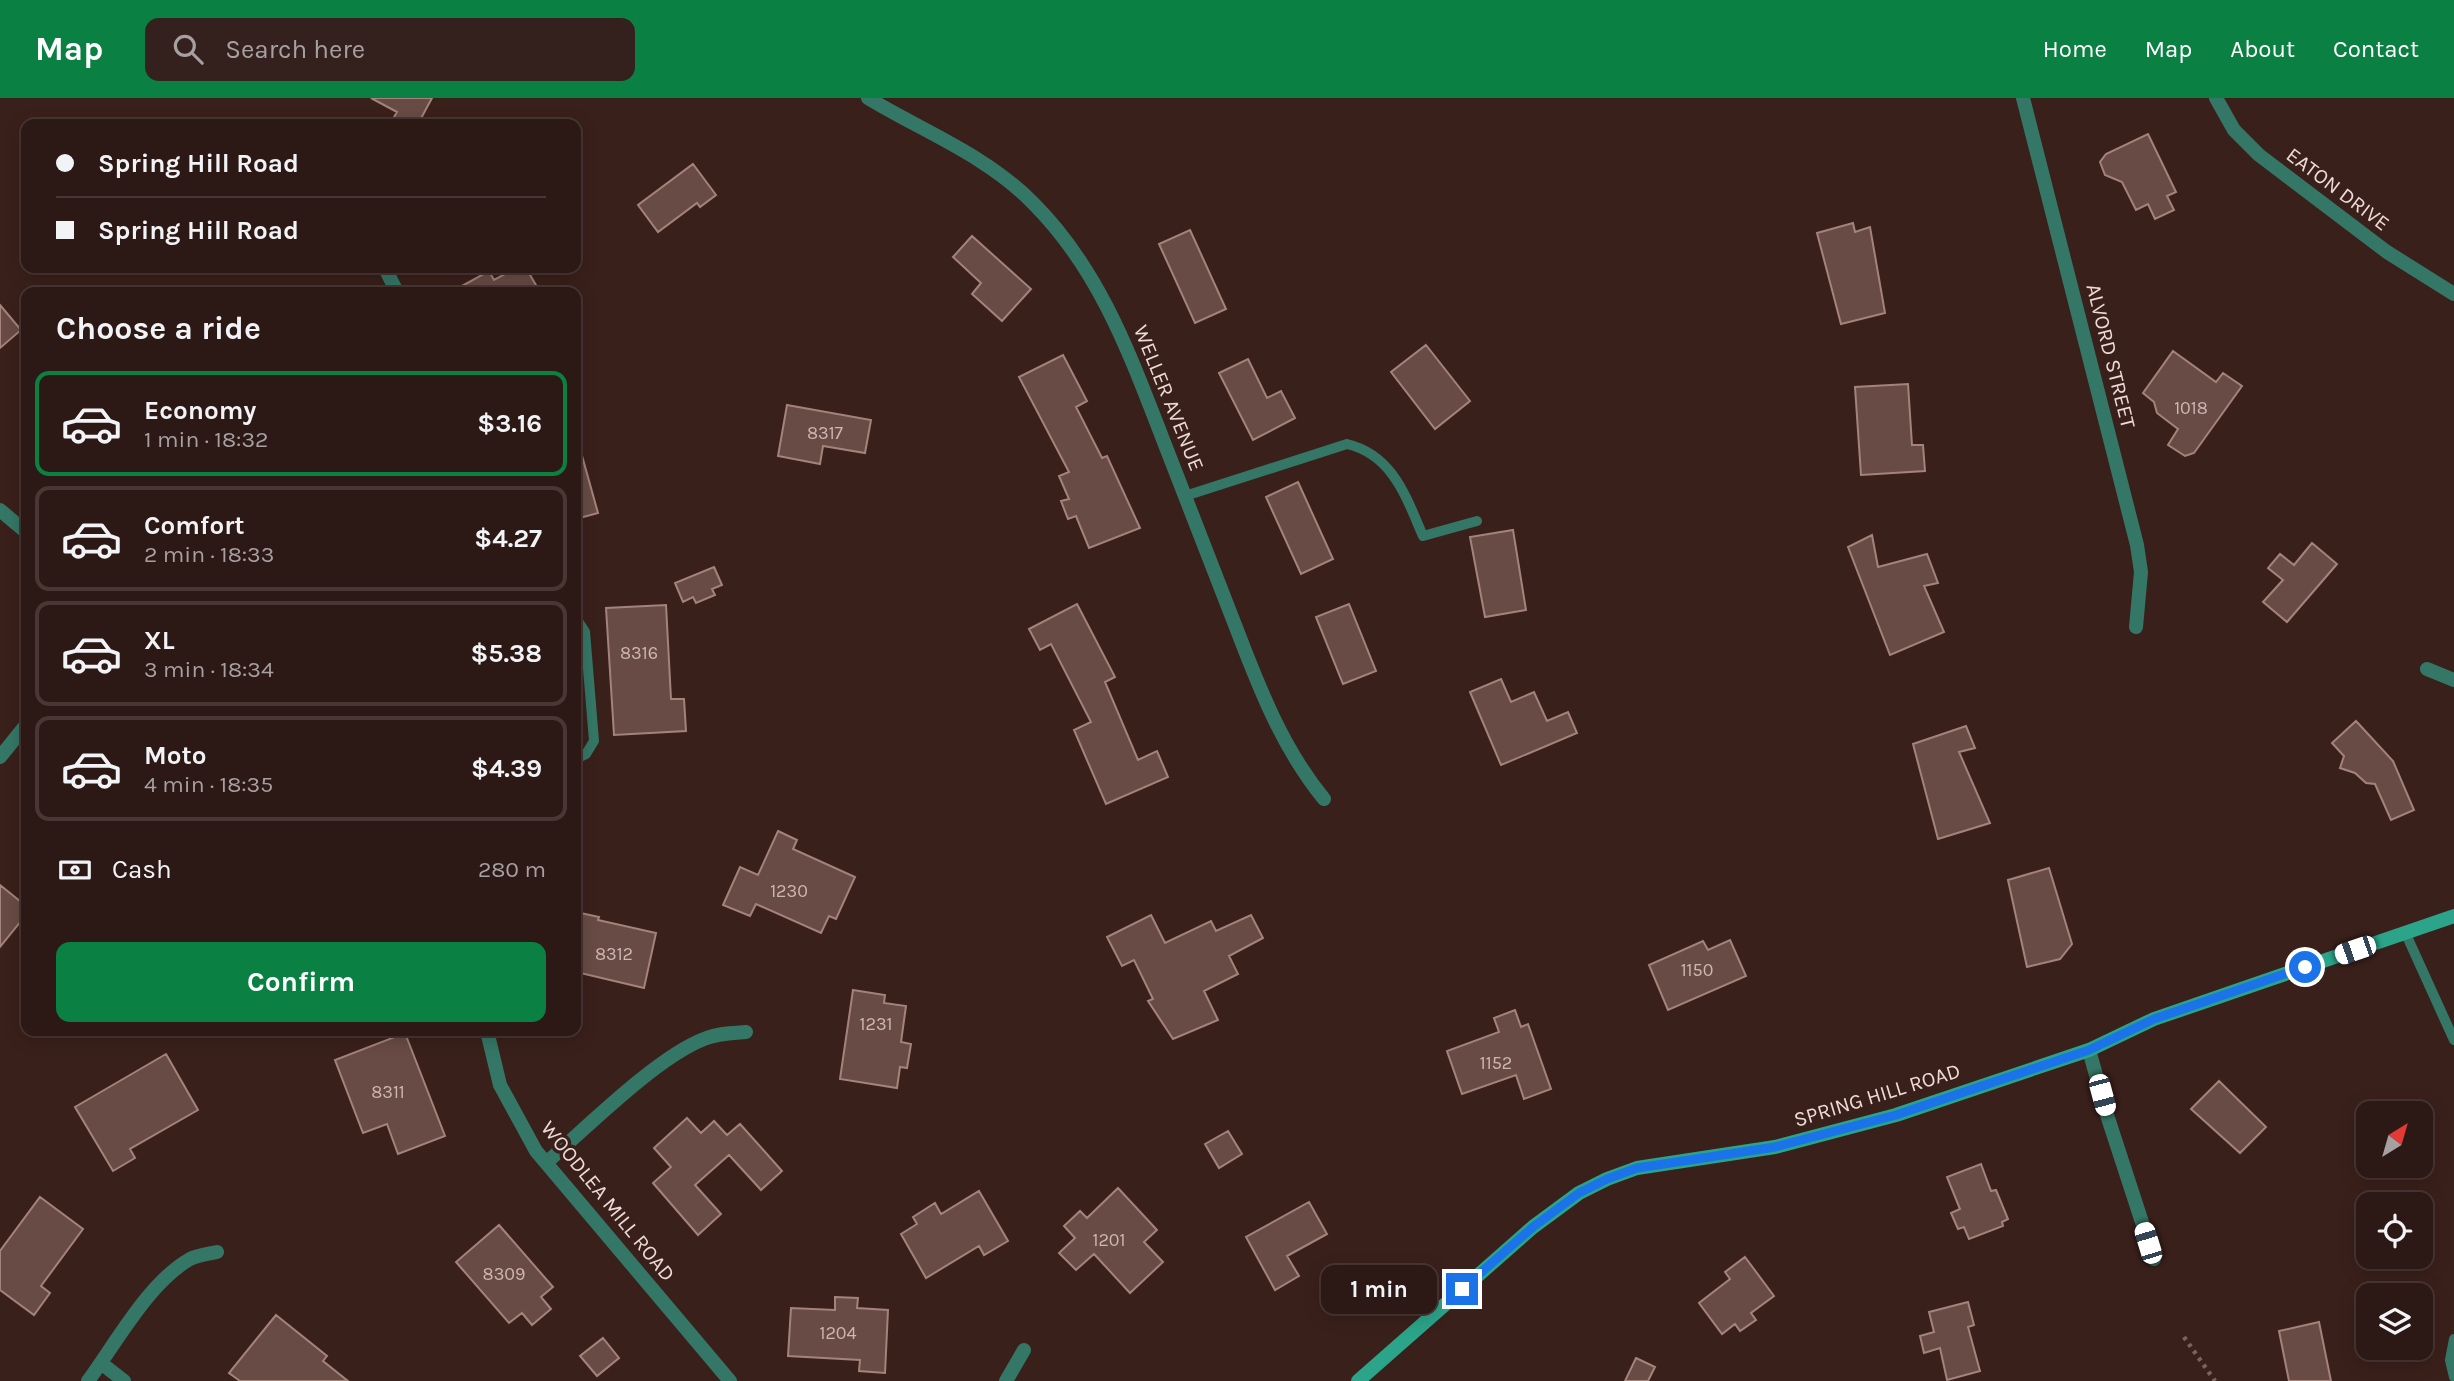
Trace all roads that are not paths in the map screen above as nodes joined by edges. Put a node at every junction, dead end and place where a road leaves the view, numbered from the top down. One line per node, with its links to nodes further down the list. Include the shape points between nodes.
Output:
1 (868, 98): 5 (street, WELLER AVENUE, via 1002,175 1065,237 1108,306)
2 (2023, 98): 10 (street, ALVORD STREET, via 2137,545 2141,572)
3 (2216, 98): 4 (street, EATON DRIVE, via 2234,131 2259,155 2387,252)
4 (2454, 294)
5 (1185, 496): 7 (lane, via 1347,443 1365,448 1386,464 1400,482 1423,536); 16 (street, WELLER AVENUE, via 1286,747)
6 (0, 510): 8 (street)
7 (1477, 521)
8 (21, 528)
9 (581, 626): 14 (lane, via 594,741)
10 (2136, 627)
11 (2427, 669): 12 (street)
12 (2454, 680)
13 (21, 732): 15 (street)
14 (581, 756)
15 (0, 757)
16 (1324, 799)
17 (2454, 916): 18 (main road, SPRING HILL ROAD)
18 (2405, 932): 21 (lane); 22 (main road, SPRING HILL ROAD, via 2154,1019)
19 (747, 1032): 23 (street, via 704,1038 685,1048)
20 (488, 1036): 23 (street, WOODLEA MILL ROAD, via 500,1085 514,1116)
21 (2454, 1040)
22 (2089, 1050): 25 (street); 34 (main road, SPRING HILL ROAD, via 1896,1115 1775,1147 1637,1168 1607,1179 1533,1227)
23 (546, 1163): 32 (street, WOODLEA MILL ROAD)
24 (217, 1252): 28 (street, via 193,1257 173,1270)
25 (2154, 1259)
26 (2454, 1339): 29 (lane, via 2450,1360)
27 (1024, 1350): 33 (street)
28 (101, 1363): 30 (street); 31 (street)
29 (2454, 1377)
30 (88, 1381)
31 (124, 1381)
32 (730, 1381)
33 (1006, 1381)
34 (1358, 1381)

